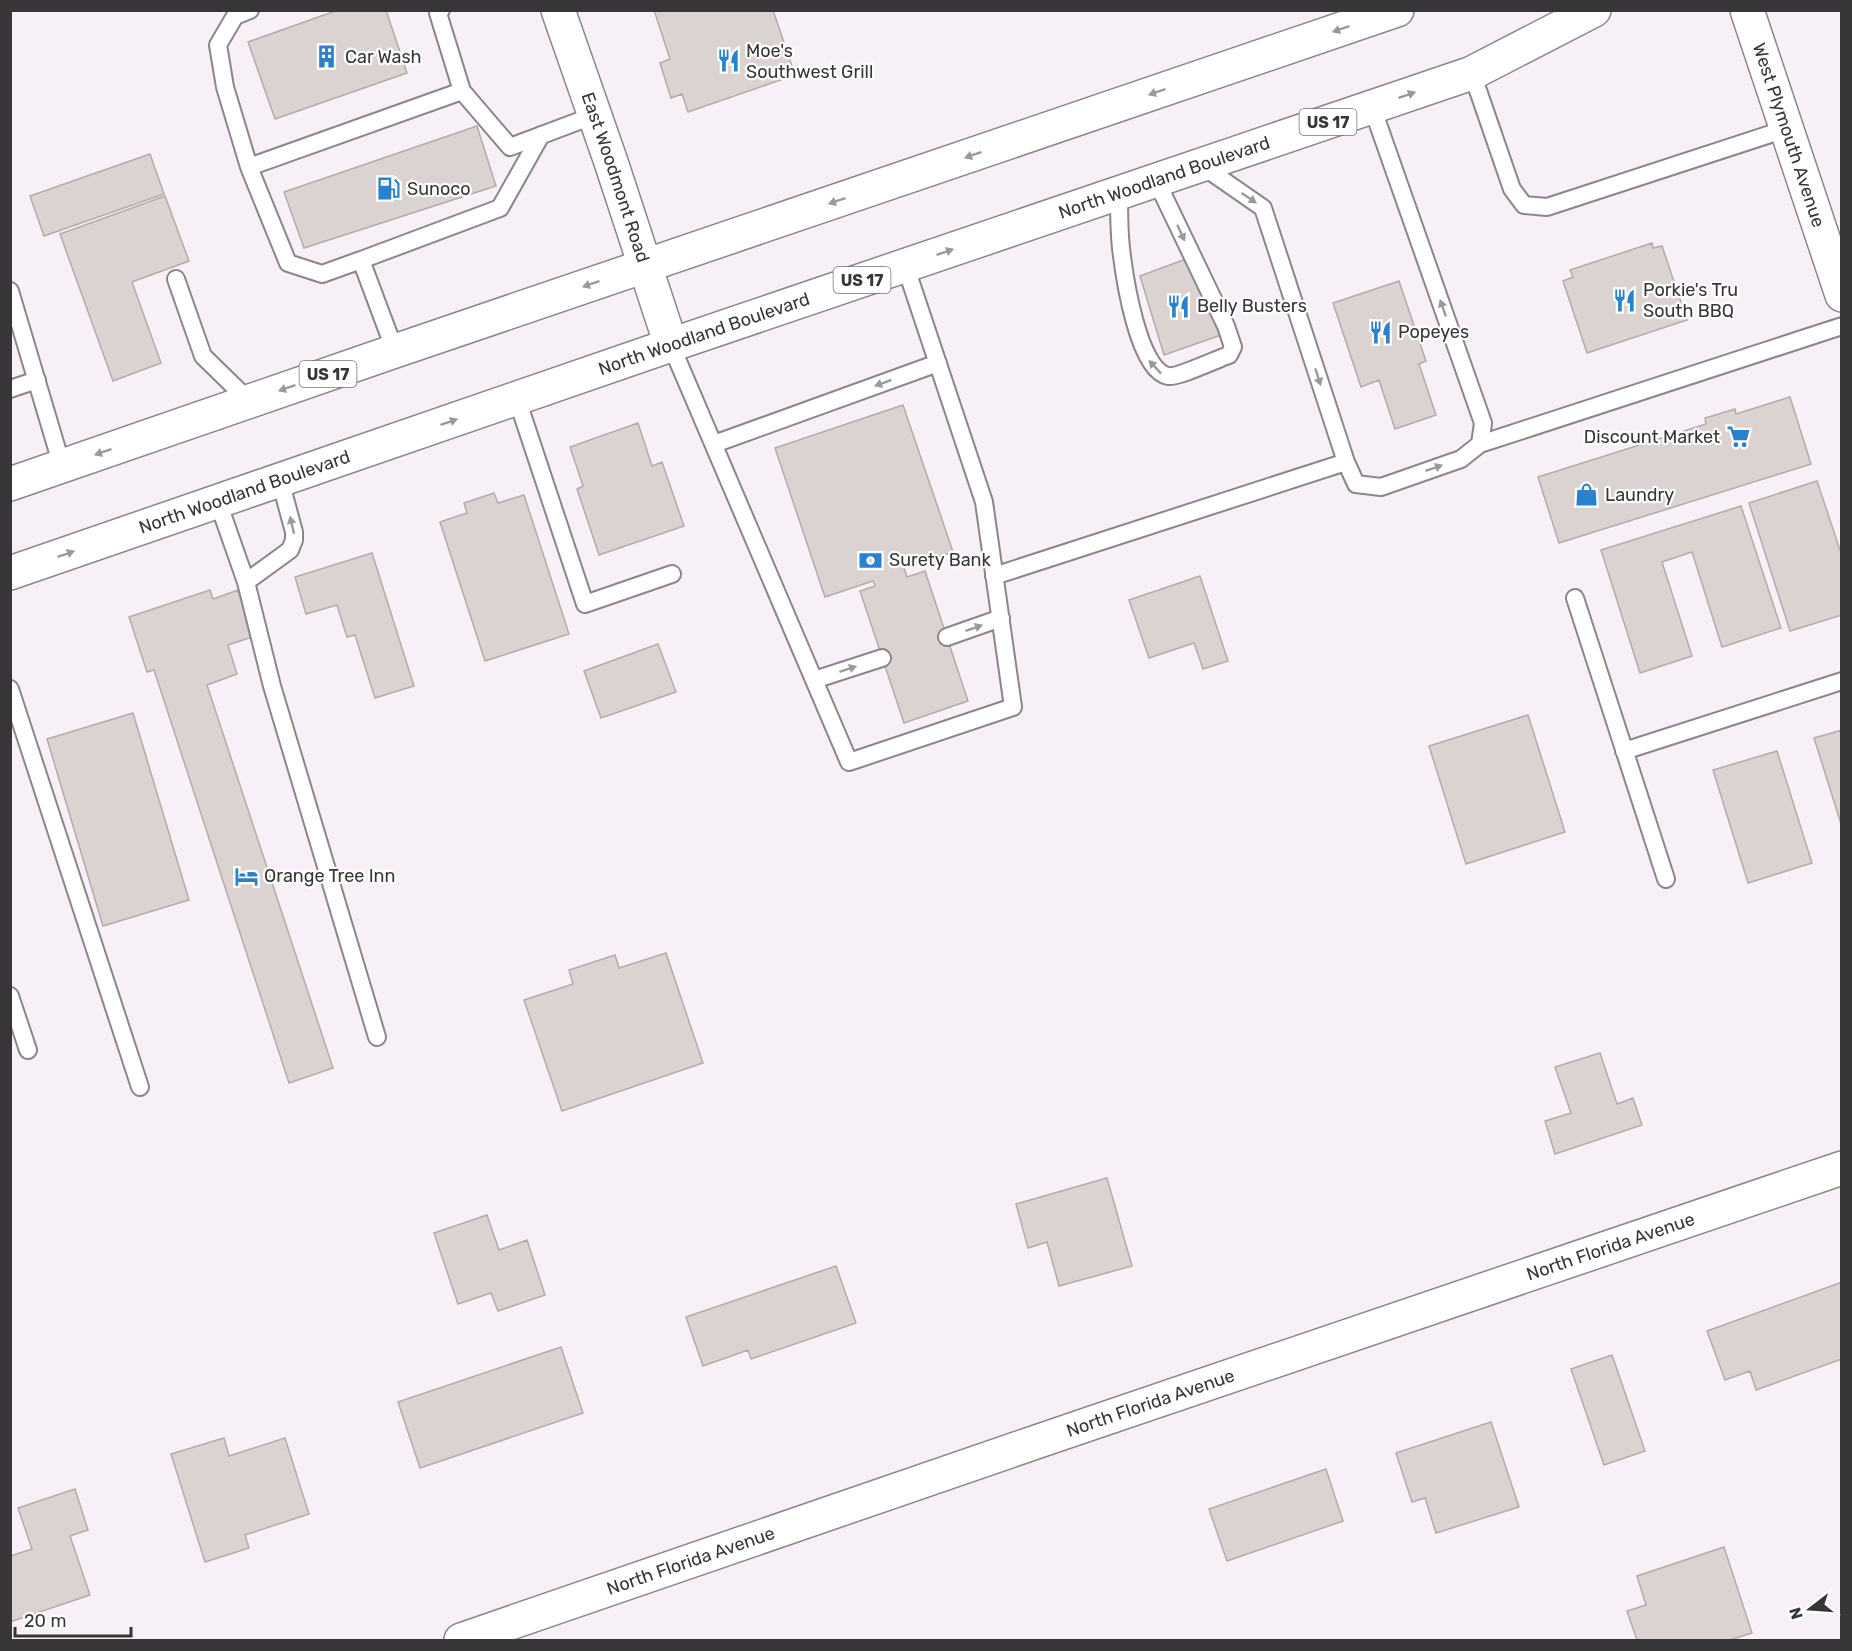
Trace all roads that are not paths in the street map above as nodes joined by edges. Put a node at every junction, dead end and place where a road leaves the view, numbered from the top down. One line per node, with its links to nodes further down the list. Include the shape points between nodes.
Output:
1 (250, 10): 14 (lane, via 235,16 218,45 225,87)
2 (441, 10): 8 (lane, via 438,13)
3 (558, 10): 10 (main road, East Woodmont Road)
4 (1397, 10): 19 (main road, US 17, one-way to 19)
5 (1594, 10): 7 (main road, North Woodland Boulevard / US 17)
6 (1747, 10): 11 (main road, West Plymouth Avenue)
7 (1472, 73): 9 (main road, North Woodland Boulevard / US 17, one-way to 7); 11 (lane, via 1512,189 1524,205 1547,207)
8 (462, 91): 12 (lane, via 510,147); 14 (lane)
9 (1372, 107): 13 (main road, North Woodland Boulevard / US 17); 32 (lane, one-way to 9, via 1483,423)
10 (595, 115): 12 (lane); 19 (main road, East Woodmont Road)
11 (1786, 129): 22 (main road, West Plymouth Avenue)
12 (542, 135): 17 (lane, via 500,208)
13 (1201, 165): 15 (main road, North Woodland Boulevard / US 17); 33 (lane, one-way to 33, via 1263,208)
14 (249, 167): 17 (lane, via 288,264 322,274)
15 (1156, 180): 16 (main road, North Woodland Boulevard / US 17); 16 (lane, one-way to 16, via 1233,347 1228,355 1171,377 1159,374 1148,359 1133,317 1120,246)
16 (1119, 192): 18 (main road, North Woodland Boulevard / US 17, one-way to 16)
17 (361, 260): 25 (lane)
18 (905, 265): 24 (main road, North Woodland Boulevard / US 17); 26 (lane)
19 (646, 266): 24 (main road, East Woodmont Road); 25 (main road, US 17, one-way to 25)
20 (176, 279): 30 (lane, via 203,356)
21 (10, 291): 27 (lane)
22 (1842, 296)
23 (1842, 326): 32 (lane)
24 (671, 345): 29 (main road, North Woodland Boulevard / US 17); 31 (lane)
25 (395, 351): 30 (main road, US 17, one-way to 30)
26 (938, 363): 31 (lane, one-way to 31); 40 (lane, via 984,502)
27 (37, 380): 28 (lane); 34 (lane)
28 (10, 389)
29 (517, 399): 35 (main road, North Woodland Boulevard / US 17, one-way to 29); 39 (lane, via 585,604)
30 (249, 401): 34 (main road, US 17, one-way to 34)
31 (714, 444): 46 (lane)
32 (1480, 444): 33 (lane, one-way to 32, via 1356,484 1381,487 1461,459)
33 (1346, 462): 40 (lane)
34 (62, 466): 36 (main road, US 17)
35 (280, 480): 37 (main road, North Woodland Boulevard / US 17); 41 (lane, one-way to 35, via 290,550 294,540)
36 (10, 484)
37 (218, 502): 38 (main road, North Woodland Boulevard / US 17, one-way to 37); 41 (lane)
38 (10, 573)
39 (672, 574)
40 (994, 576): 43 (lane)
41 (246, 582): 52 (lane, via 272,686)
42 (1575, 598): 49 (lane)
43 (1001, 618): 44 (lane, one-way to 43); 46 (lane, via 1013,707 849,762)
44 (947, 637)
45 (882, 658): 46 (lane, one-way to 45)
46 (814, 680)
47 (1842, 681): 49 (lane)
48 (10, 689): 54 (lane)
49 (1624, 751): 50 (lane)
50 (1666, 879)
51 (10, 996): 53 (lane)
52 (377, 1037)
53 (28, 1050)
54 (140, 1087)
55 (1842, 1168): 56 (main road, North Florida Avenue)
56 (461, 1641)

